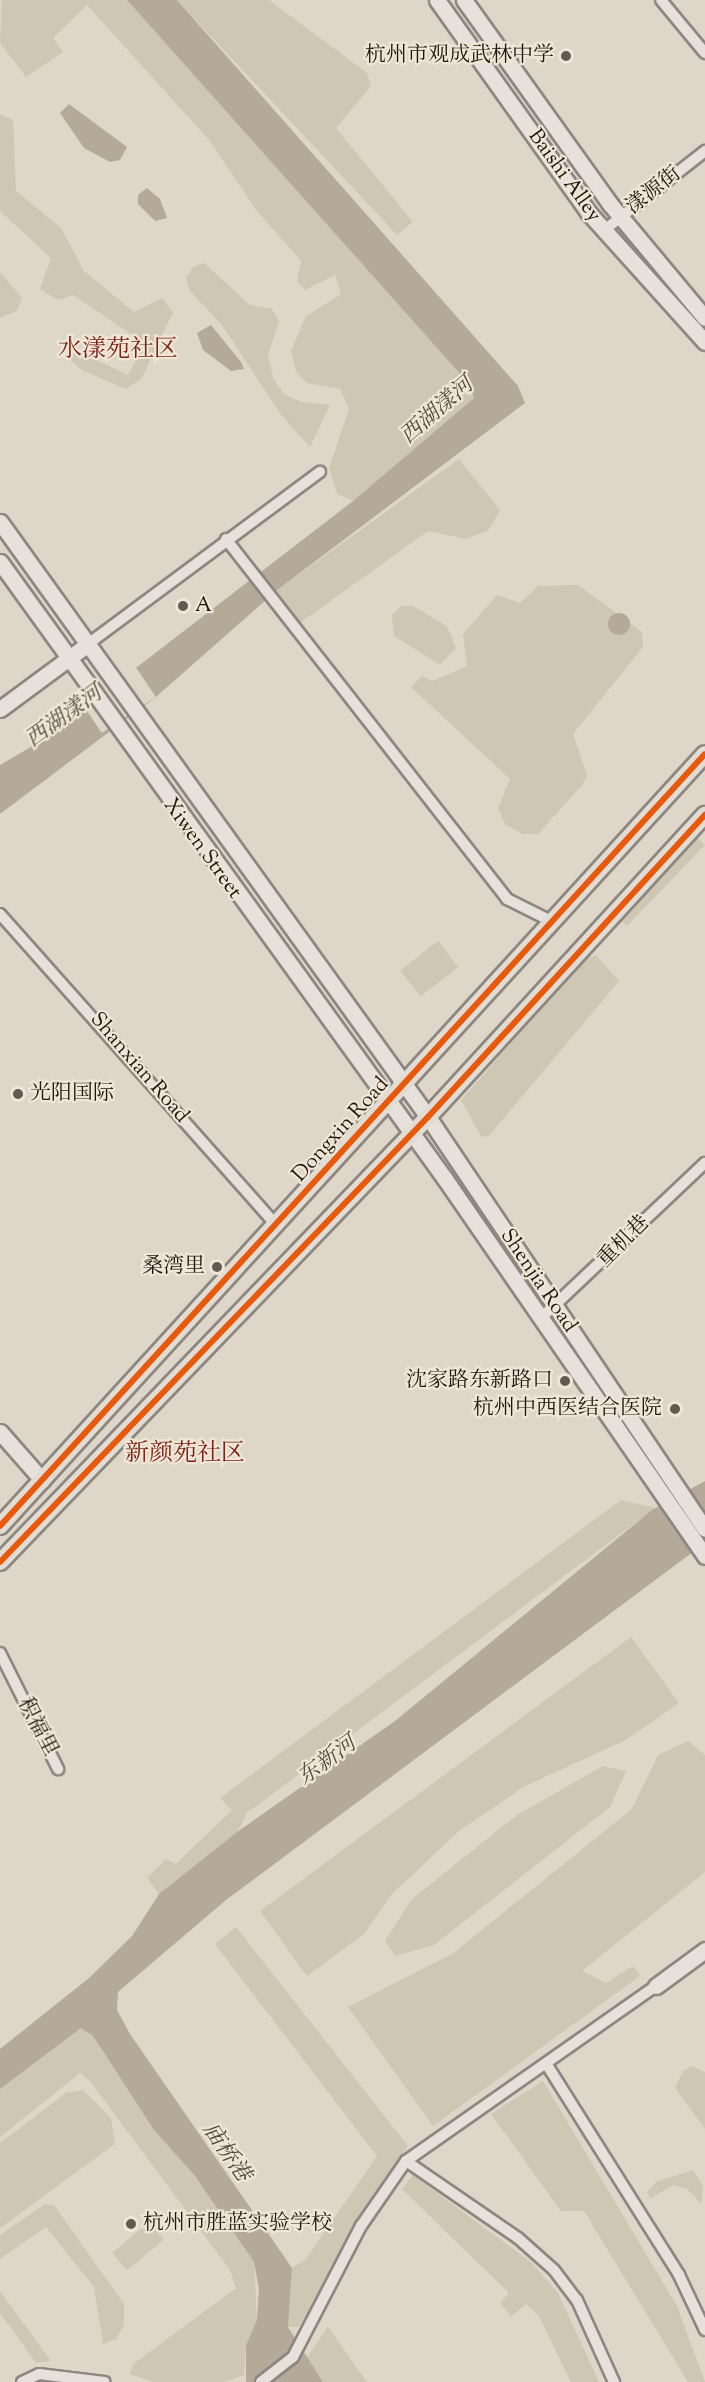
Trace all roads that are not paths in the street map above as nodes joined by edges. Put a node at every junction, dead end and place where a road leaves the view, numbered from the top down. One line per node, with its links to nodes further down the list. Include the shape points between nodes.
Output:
1 (437, 0): 7 (main road, Baishi Alley)
2 (464, 0): 6 (main road, Baishi Alley)
3 (661, 0): 4 (street)
4 (705, 53)
5 (705, 151): 6 (street, 漾源街)
6 (620, 218): 7 (street, 漾源街); 8 (main road, Baishi Alley)
7 (603, 231): 9 (main road, Baishi Alley)
8 (705, 318)
9 (705, 342)
10 (320, 472): 12 (street)
11 (0, 522): 14 (main road, Xiwen Street)
12 (226, 539): 14 (street); 20 (street, via 286,622 301,632 507,899)
13 (0, 562): 15 (main road, Xiwen Street)
14 (88, 644): 15 (main road); 21 (main road, Xiwen Street)
15 (68, 659): 16 (main road); 22 (main road, Xiwen Street)
16 (0, 709)
17 (705, 754): 20 (main road, Dongxin Road)
18 (705, 815): 23 (main road)
19 (0, 914): 26 (street, Shanxian Road)
20 (553, 922): 21 (main road, Dongxin Road)
21 (405, 1085): 22 (main road, Dongxin Road); 23 (main road, Shenjia Road)
22 (387, 1106): 24 (main road, Xiwen Street); 26 (main road, Dongxin Road)
23 (428, 1117): 24 (main road); 27 (main road, Shenjia Road)
24 (409, 1134): 28 (main road, Shenjia Road); 35 (main road)
25 (705, 1163): 27 (street, 重机巷)
26 (276, 1225): 30 (main road, Dongxin Road)
27 (555, 1307): 28 (street, 重机巷); 31 (main road, Shenjia Road)
28 (541, 1318): 31 (main road, Shenjia Road)
29 (0, 1432): 30 (main road)
30 (42, 1480): 32 (main road, Dongxin Road)
31 (663, 1482): 33 (main road); 34 (main road)
32 (0, 1526)
33 (705, 1529)
34 (704, 1555)
35 (0, 1562)
36 (0, 1653): 37 (street, 积福里)
37 (58, 1769)
38 (705, 1950): 39 (main road)
39 (656, 1986): 40 (street)
40 (547, 2065): 41 (street, via 503,2089); 42 (street, via 679,2275)
41 (406, 2161): 45 (street, via 360,2226 293,2357); 46 (street, via 518,2238 554,2270 577,2300)
42 (705, 2330)
43 (22, 2382): 44 (street, via 39,2374 69,2374)
44 (105, 2382)
45 (261, 2382)
46 (614, 2382)

